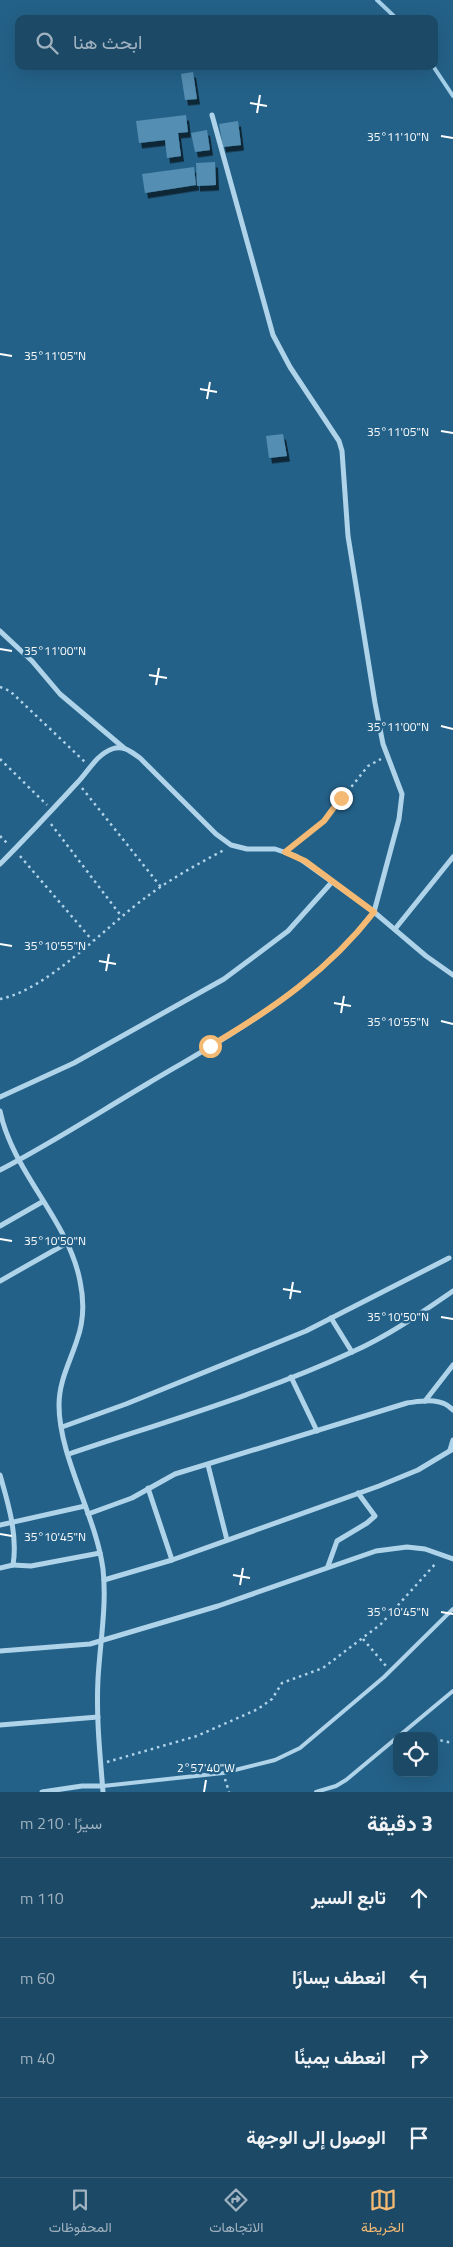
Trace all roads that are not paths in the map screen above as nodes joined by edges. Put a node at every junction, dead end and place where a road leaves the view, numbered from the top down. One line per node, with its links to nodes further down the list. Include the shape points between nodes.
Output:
1 (212, 115): 7 (street, via 273,335 339,441 342,451 348,536 377,711 388,759 401,788 402,801)
2 (0, 630): 3 (street, via 60,694)
3 (125, 748): 5 (street, via 108,751 90,766 78,783); 6 (street, via 162,777 216,834 231,845 285,852 305,861)
4 (453, 857): 8 (street)
5 (0, 864)
6 (332, 882): 7 (street); 10 (street, via 288,931 224,979 74,1063)
7 (374, 912): 8 (street); 12 (street, via 325,966 284,1000)
8 (395, 928): 9 (street)
9 (453, 975)
10 (0, 1097)
11 (0, 1112): 12 (street)
12 (18, 1161): 13 (street); 14 (street)
13 (0, 1170)
14 (42, 1202): 15 (street); 16 (street)
15 (0, 1226)
16 (67, 1243): 18 (street); 26 (street, via 78,1269 83,1311 78,1339 61,1384 59,1407)
17 (449, 1258): 20 (street)
18 (0, 1280)
19 (453, 1290): 21 (street)
20 (331, 1318): 21 (street); 26 (street, via 126,1404)
21 (352, 1352): 23 (street)
22 (453, 1365): 24 (street)
23 (291, 1377): 27 (street); 30 (street)
24 (425, 1401): 25 (street, via 444,1403); 27 (street, via 407,1403)
25 (453, 1410)
26 (62, 1427): 30 (street)
27 (317, 1431): 31 (street)
28 (453, 1440): 29 (street)
29 (452, 1450): 34 (street, via 404,1476)
30 (69, 1454): 35 (street)
31 (208, 1465): 33 (street, via 175,1474); 39 (street)
32 (0, 1475): 37 (street)
33 (148, 1488): 36 (street, via 132,1498); 42 (street)
34 (358, 1493): 39 (street); 44 (street, via 375,1516 337,1541)
35 (85, 1506): 36 (street); 37 (street)
36 (88, 1514): 40 (street)
37 (12, 1523): 38 (street); 43 (street)
38 (0, 1525)
39 (227, 1540): 42 (street)
40 (100, 1553): 43 (street, via 31,1566); 46 (street)
41 (453, 1559): 44 (street, via 407,1546 376,1551)
42 (172, 1560): 46 (street)
43 (13, 1565): 45 (street)
44 (328, 1566): 48 (street, via 218,1606)
45 (0, 1568)
46 (104, 1580): 48 (street)
47 (453, 1609): 53 (lane, via 390,1671 300,1748 275,1760 223,1773)
48 (101, 1640): 49 (street, via 78,1646); 51 (street)
49 (0, 1651)
50 (453, 1691): 56 (lane, via 346,1780)
51 (98, 1717): 52 (street); 53 (street)
52 (0, 1725)
53 (103, 1786): 54 (street); 55 (street)
54 (42, 1792)
55 (104, 1792)
56 (316, 1792)

